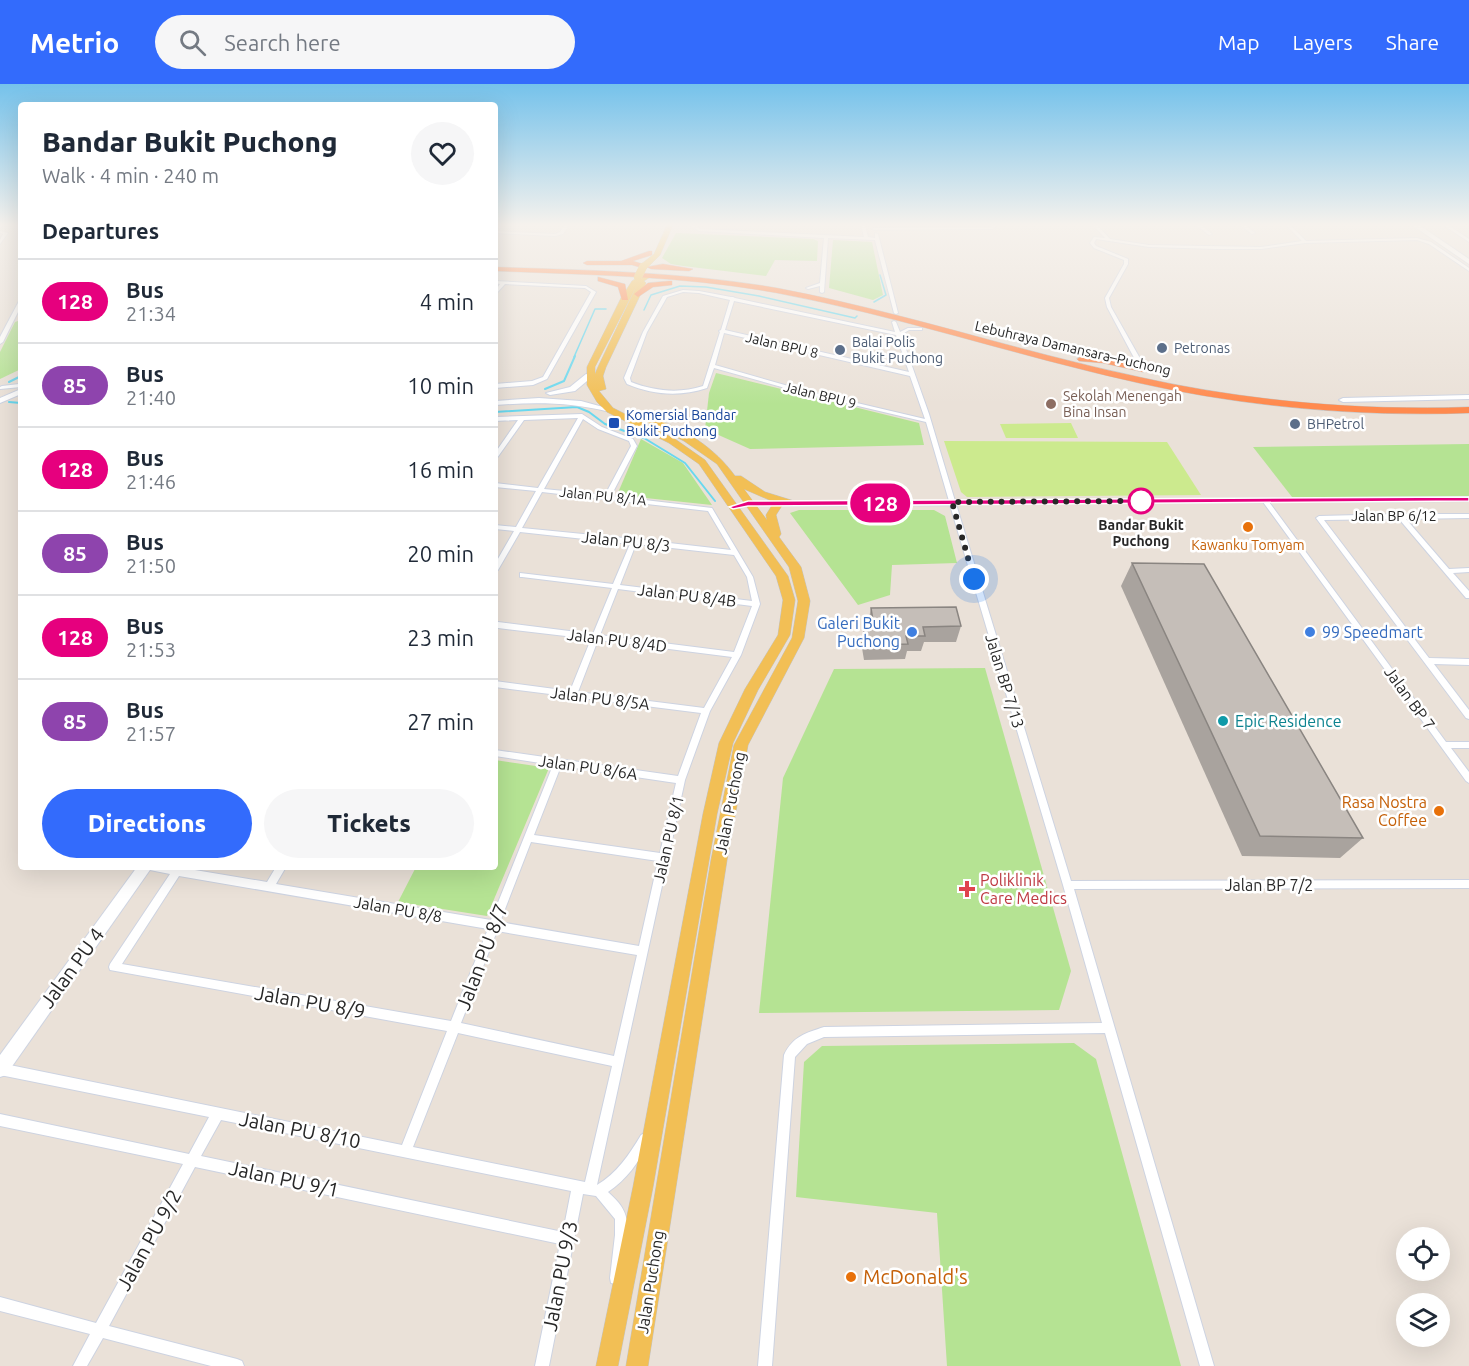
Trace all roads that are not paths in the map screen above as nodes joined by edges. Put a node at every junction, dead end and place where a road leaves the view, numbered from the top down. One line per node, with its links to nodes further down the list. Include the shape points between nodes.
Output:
1 (550, 285): 33 (street, via 586,287 594,292 545,378)
2 (618, 285): 15 (highway)
3 (633, 285): 15 (main road, Jalan Puchong)
4 (642, 285): 14 (main road, Jalan Puchong)
5 (656, 285): 14 (highway)
6 (702, 285): 19 (highway)
7 (737, 285): 27 (highway, Lebuhraya Damansara–Puchong, via 842,305)
8 (768, 285): 17 (highway, Lebuhraya Damansara–Puchong)
9 (794, 285): 13 (highway)
10 (822, 285): 13 (street)
11 (888, 285): 19 (street, Jalan BP 7/13)
12 (1114, 285): 30 (street, via 1107,298 1109,307)
13 (822, 288): 17 (highway)
14 (638, 294): 25 (main road, Jalan Puchong)
15 (625, 298): 25 (main road, Jalan Puchong)
16 (733, 298): 23 (street); 24 (street); 29 (street, via 683,291 665,296 645,332 627,378 639,388 696,391 705,387)
17 (858, 303): 19 (highway, Lebuhraya Damansara–Puchong)
18 (18, 307): 21 (street)
19 (895, 317): 22 (highway); 24 (street, Jalan BP 7/13); 28 (highway, Lebuhraya Damansara–Puchong)
20 (18, 318): 21 (street)
21 (12, 319): 26 (street)
22 (920, 329): 24 (street); 27 (highway)
23 (721, 331): 29 (street); 31 (street, Jalan BPU 8)
24 (899, 334): 31 (street, Jalan BP 7/13)
25 (610, 339): 32 (main road, Jalan Puchong); 48 (main road, Jalan Puchong, via 598,376 609,399 628,412 683,435)
26 (0, 342)
27 (999, 345): 42 (highway, Lebuhraya Damansara–Puchong, via 1139,380 1215,393 1331,407)
28 (1082, 359): 30 (highway); 38 (highway, Lebuhraya Damansara–Puchong, via 1167,380)
29 (713, 366): 46 (street, Jalan BPU 9)
30 (1143, 369)
31 (913, 375): 46 (street, Jalan BP 7/13)
32 (589, 376): 36 (street, via 564,392); 41 (main road, Jalan Puchong, via 594,392)
33 (498, 386)
34 (18, 390): 35 (street)
35 (2, 394)
36 (498, 397)
37 (1469, 397): 38 (street)
38 (1343, 400): 39 (highway, Lebuhraya Damansara–Puchong)
39 (1469, 402)
40 (498, 403): 41 (street, via 577,400)
41 (610, 410): 56 (main road, Jalan Puchong, via 693,453)
42 (1469, 410)
43 (582, 416): 44 (street); 50 (street); 51 (street, via 633,442)
44 (524, 417): 45 (street); 47 (street)
45 (498, 419)
46 (927, 421): 54 (street, Jalan BP 7/13)
47 (498, 453)
48 (720, 462): 55 (main road, via 746,486); 56 (main road, Jalan Puchong, via 735,481)
49 (498, 484): 50 (street, Jalan PU 8/1A)
50 (539, 489): 51 (street, Jalan PU 8/1A); 60 (street)
51 (608, 496): 62 (street, Jalan PU 8/1A, via 710,509)
52 (1469, 499): 53 (street)
53 (1265, 501): 54 (street); 80 (street, Jalan BP 7)
54 (952, 502): 55 (street); 93 (street, Jalan BP 7/13)
55 (784, 503): 56 (street); 63 (main road, via 771,516)
56 (741, 505): 63 (main road, Jalan Puchong); 103 (main road, Jalan Puchong, via 782,576 789,600 784,635 726,743)
57 (1401, 516): 58 (street, Jalan BP 6/12); 65 (street); 74 (street, Jalan BP 6/12, via 1319,518)
58 (1469, 516)
59 (498, 527): 60 (street, Jalan PU 8/3)
60 (518, 529): 61 (street, Jalan PU 8/3); 64 (street)
61 (634, 542): 62 (street, Jalan PU 8/3); 68 (street)
62 (735, 553): 70 (street, via 750,577)
63 (785, 554): 115 (main road, Jalan Puchong, via 795,567 804,600 798,638 741,745)
64 (498, 565)
65 (1447, 570): 66 (street); 69 (street)
66 (1469, 570)
67 (522, 576): 68 (street, Jalan PU 8/4B)
68 (617, 586): 70 (street, Jalan PU 8/4B); 72 (street)
69 (1469, 596)
70 (756, 604): 73 (street, Jalan PU 8/1)
71 (498, 625): 72 (street, Jalan PU 8/4D)
72 (596, 638): 73 (street, Jalan PU 8/4D); 77 (street)
73 (737, 655): 78 (street, Jalan PU 8/1)
74 (1428, 662): 75 (street); 79 (street)
75 (1469, 662)
76 (498, 684): 77 (street, Jalan PU 8/5A)
77 (573, 694): 78 (street, Jalan PU 8/5A)
78 (706, 711): 85 (street, Jalan PU 8/1)
79 (1469, 716)
80 (1445, 745): 81 (street); 84 (street, Jalan BP 7)
81 (1469, 745)
82 (498, 753): 83 (street, Jalan PU 8/6A)
83 (558, 762): 85 (street, Jalan PU 8/6A); 86 (street, Jalan PU 8/7)
84 (1469, 779)
85 (681, 780): 87 (street, Jalan PU 8/1)
86 (529, 838): 87 (street); 95 (street, Jalan PU 8/7)
87 (664, 858): 96 (street, Jalan PU 8/1)
88 (143, 870): 100 (street, Jalan PU 4)
89 (171, 870): 91 (street, Jalan PU 8/8)
90 (279, 870): 94 (street)
91 (177, 871): 94 (street, Jalan PU 8/8); 97 (street, Jalan PU 8/9, via 114,967)
92 (1469, 884): 93 (street, Jalan BP 7/2)
93 (1068, 885): 98 (street, Jalan BP 7/13)
94 (269, 887): 95 (street, Jalan PU 8/8)
95 (495, 925): 96 (street, Jalan PU 8/8); 97 (street, Jalan PU 8/7)
96 (643, 951): 99 (street, Jalan PU 8/1)
97 (454, 1028): 99 (street, Jalan PU 8/9); 104 (street, Jalan PU 8/7)
98 (1110, 1029): 116 (street, via 824,1032 803,1040 790,1055); 117 (street, Jalan BP 7/13)
99 (618, 1062): 106 (street, Jalan PU 8/1)
100 (0, 1069): 101 (street, Jalan PU 8/10)
101 (218, 1113): 104 (street, Jalan PU 8/10); 105 (street, Jalan PU 9/2)
102 (0, 1120): 105 (street, Jalan PU 9/1)
103 (652, 1126): 106 (street, via 622,1176); 109 (main road, Jalan Puchong)
104 (406, 1151): 106 (street, Jalan PU 8/10)
105 (192, 1160): 107 (street, Jalan PU 9/1); 110 (street, Jalan PU 9/2)
106 (589, 1189): 107 (street, Jalan PU 9/3); 109 (street, via 620,1214 623,1226 616,1264)
107 (567, 1239): 113 (street, Jalan PU 9/3)
108 (0, 1304): 110 (street)
109 (617, 1314): 114 (main road, Jalan Puchong)
110 (99, 1331): 111 (street, Jalan PU 9/2); 112 (street)
111 (80, 1366)
112 (237, 1366)
113 (542, 1366)
114 (607, 1366)
115 (637, 1366)
116 (765, 1366)
117 (1206, 1366)

